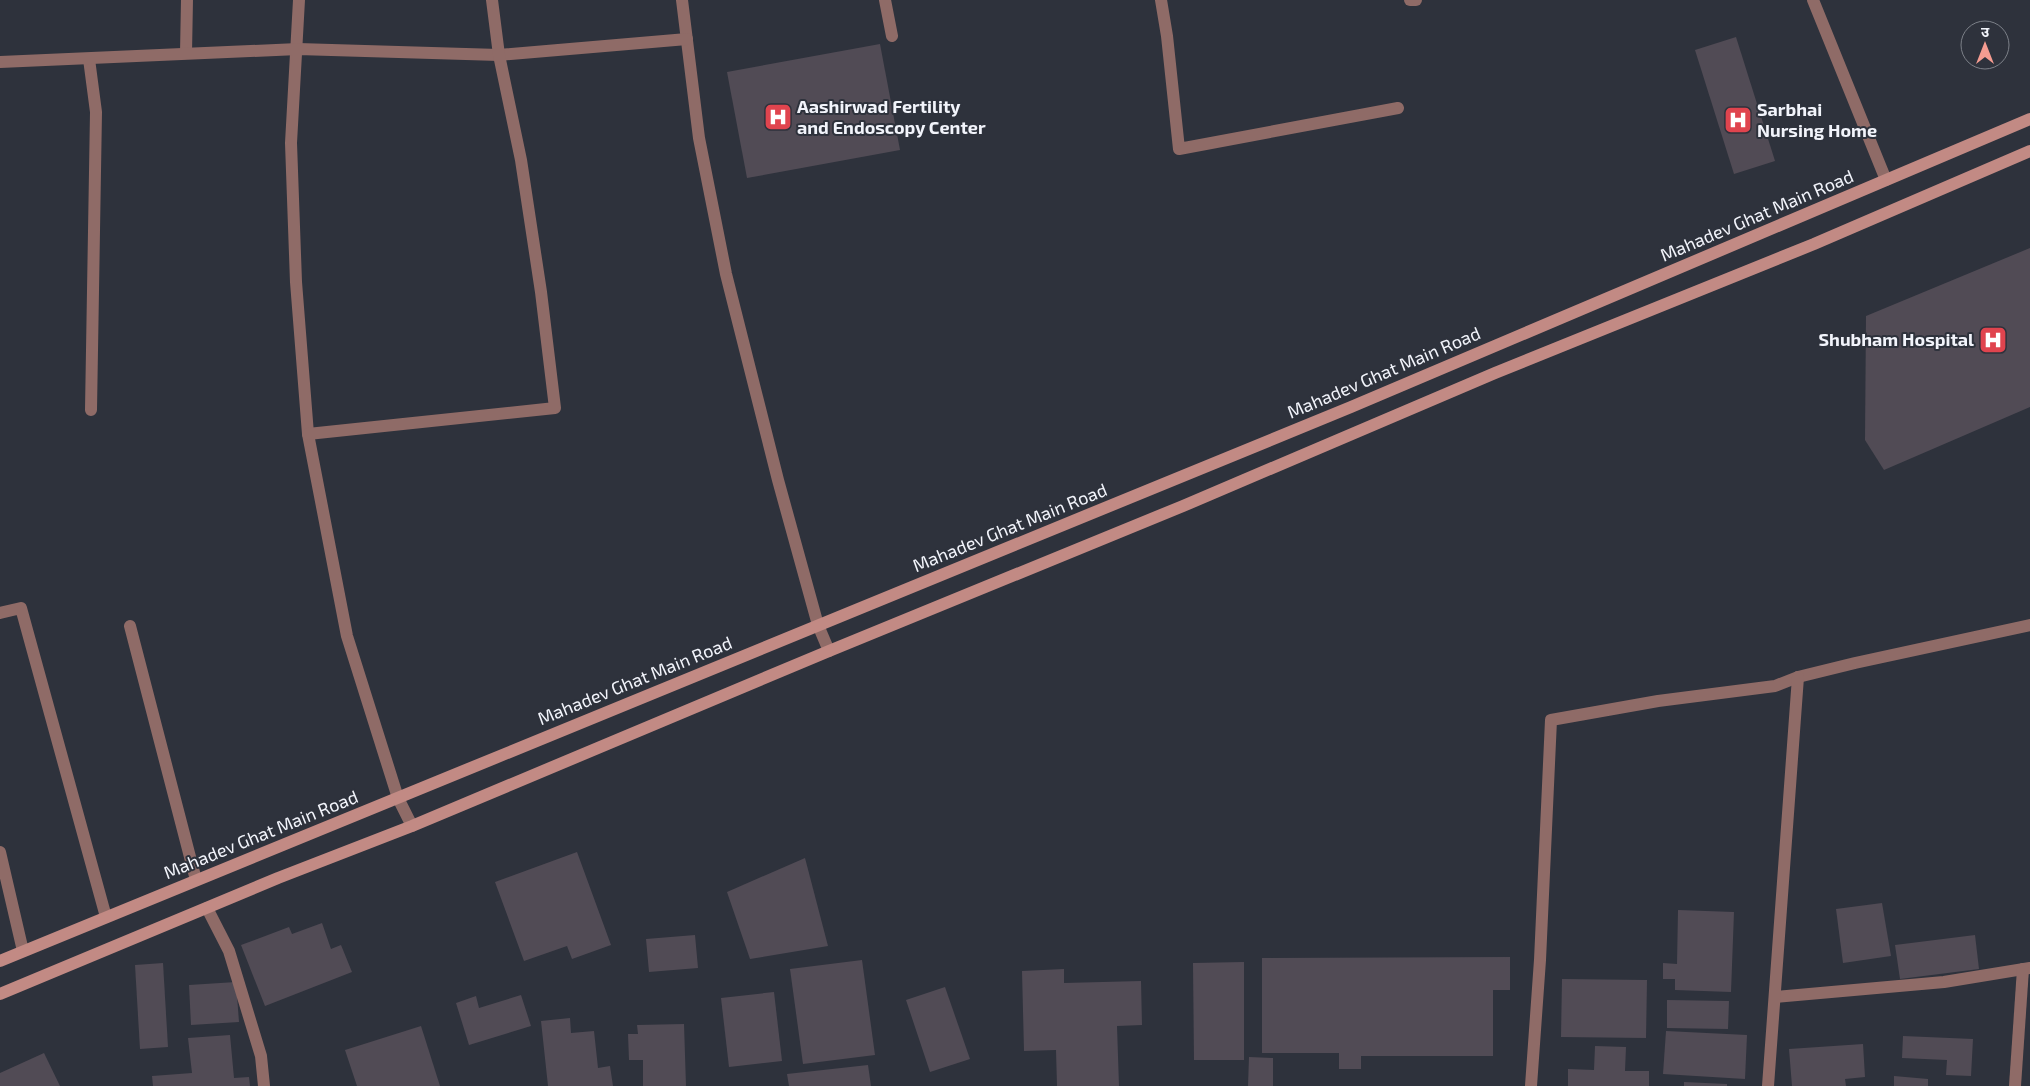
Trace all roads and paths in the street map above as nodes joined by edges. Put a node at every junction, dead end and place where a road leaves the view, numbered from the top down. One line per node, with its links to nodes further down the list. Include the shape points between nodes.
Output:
1 (188, 0): 13 (street)
2 (299, 0): 12 (street)
3 (492, 0): 14 (street)
4 (682, 0): 11 (street)
5 (884, 0): 10 (street)
6 (1160, 0): 17 (street, via 1179,149)
7 (1410, 0): 8 (street)
8 (1416, 0)
9 (1813, 0): 20 (street)
10 (892, 36)
11 (687, 39): 14 (street); 25 (street, via 699,138 726,274)
12 (298, 49): 13 (street); 14 (street); 22 (street, via 292,153 296,282)
13 (186, 53): 15 (street)
14 (499, 55): 22 (street, via 521,160 555,408)
15 (89, 59): 16 (street); 21 (street, via 96,112)
16 (0, 62)
17 (1398, 108)
18 (2030, 119): 20 (street, Mahadev Ghat Main Road)
19 (2030, 151): 27 (street, via 1814,244 1504,369)
20 (1886, 180): 25 (street, Mahadev Ghat Main Road, via 1351,407)
21 (91, 410)
22 (308, 434): 29 (street, via 347,636)
23 (0, 613): 34 (street, via 21,608)
24 (2030, 624): 28 (street)
25 (818, 625): 27 (street); 29 (street, Mahadev Ghat Main Road)
26 (130, 626): 32 (street)
27 (829, 651): 30 (street)
28 (1798, 677): 39 (street); 41 (street, via 1775,686 1658,701 1551,720 1540,960)
29 (398, 798): 30 (street); 32 (street, Mahadev Ghat Main Road)
30 (412, 826): 33 (street)
31 (0, 852): 35 (street)
32 (196, 880): 34 (street, Mahadev Ghat Main Road)
33 (208, 908): 38 (street); 40 (street, via 229,951 261,1056)
34 (106, 917): 35 (street, Mahadev Ghat Main Road)
35 (23, 951): 36 (street, Mahadev Ghat Main Road)
36 (0, 961)
37 (2026, 968): 39 (street, via 1944,982); 43 (street)
38 (0, 994)
39 (1775, 997): 42 (street)
40 (264, 1086)
41 (1530, 1086)
42 (1768, 1086)
43 (2014, 1086)

